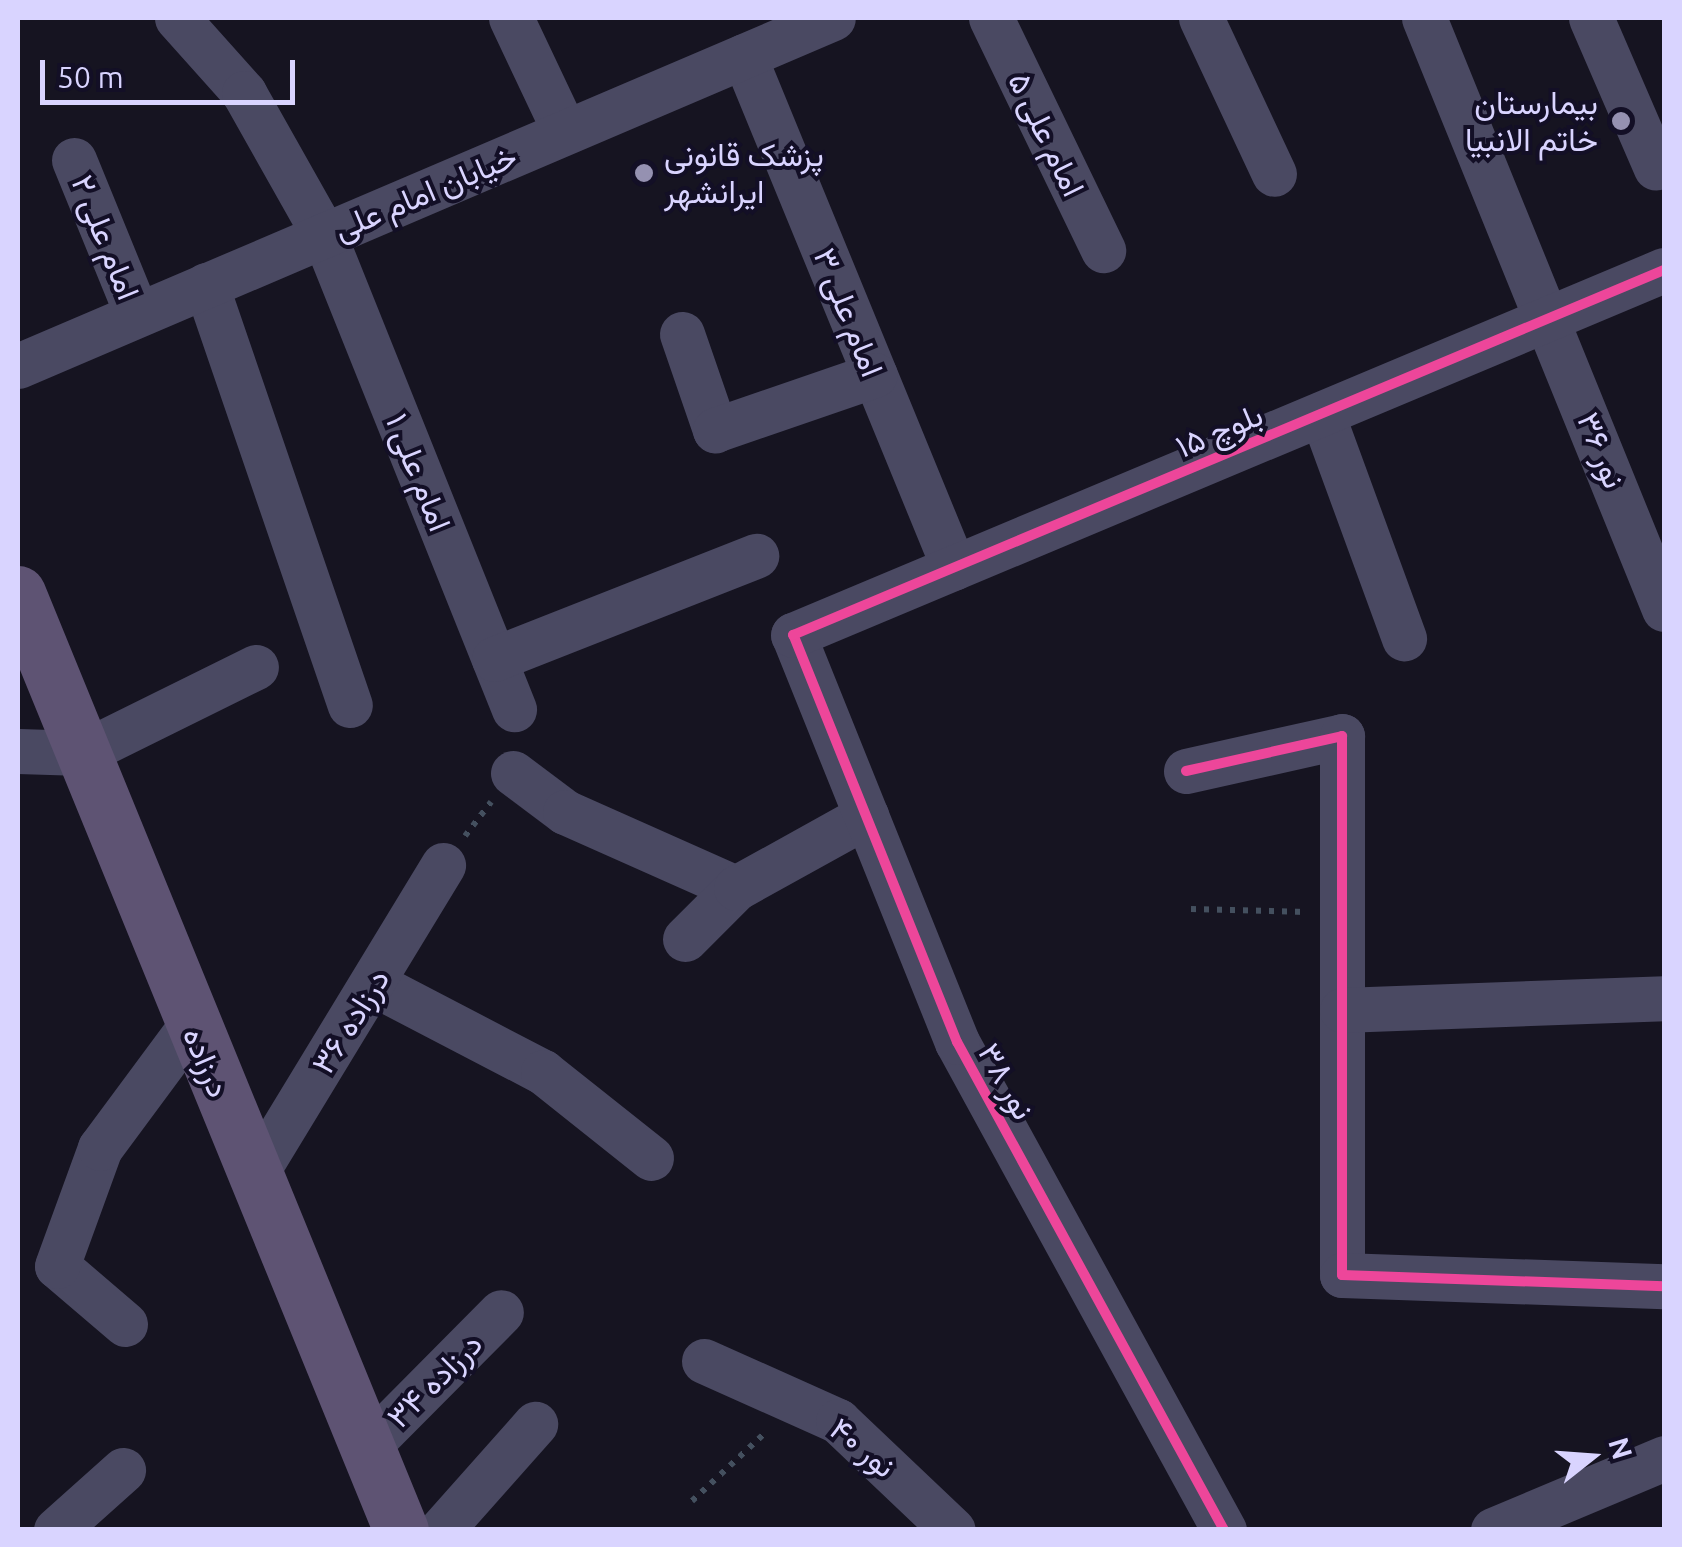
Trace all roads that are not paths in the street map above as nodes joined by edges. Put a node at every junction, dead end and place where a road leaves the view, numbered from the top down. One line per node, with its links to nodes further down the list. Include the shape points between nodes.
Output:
1 (177, 18): 13 (street, امام علی ۱, via 244,93)
2 (511, 18): 9 (street)
3 (832, 18): 8 (street, خیابان امام علی)
4 (991, 18): 14 (street, امام علی ۵)
5 (1201, 18): 12 (street)
6 (1424, 18): 17 (street, نور ۳۶)
7 (1591, 18): 11 (street)
8 (744, 56): 9 (street, خیابان امام علی); 21 (street, امام علی ۳)
9 (565, 132): 13 (street, خیابان امام علی)
10 (74, 160): 18 (street, امام علی ۲)
11 (1656, 168)
12 (1274, 174)
13 (324, 234): 16 (street, خیابان امام علی); 29 (street, امام علی ۱)
14 (1102, 250)
15 (1664, 270): 17 (street, بلوچ ۱۵)
16 (206, 285): 18 (street, خیابان امام علی); 31 (street)
17 (1545, 305): 22 (street, بلوچ ۱۵); 26 (street, نور ۳۶)
18 (137, 314): 20 (street, خیابان امام علی)
19 (682, 334): 21 (street, via 714,430)
20 (18, 366)
21 (875, 375): 24 (street, امام علی ۳)
22 (1322, 414): 24 (street, بلوچ ۱۵); 28 (street)
23 (756, 556): 29 (street)
24 (954, 568): 27 (street, بلوچ ۱۵)
25 (18, 593): 34 (main road, درزاده)
26 (1664, 608)
27 (793, 635): 37 (street, نور ۳۸)
28 (1404, 638)
29 (494, 659): 32 (street, امام علی ۱)
30 (256, 668): 34 (street)
31 (350, 705)
32 (514, 709)
33 (18, 750): 34 (street)
34 (82, 752): 44 (main road, درزاده)
35 (1186, 771): 43 (street, via 1342,736)
36 (513, 774): 39 (street, via 566,812)
37 (866, 816): 39 (street); 59 (street, نور ۳۸, via 957,1042)
38 (443, 864): 41 (street, درزاده ۳۶)
39 (736, 888): 40 (street)
40 (685, 939)
41 (374, 984): 45 (street, via 544,1072); 46 (street, درزاده ۳۶)
42 (1664, 998): 43 (street)
43 (1342, 1010): 47 (street, via 1342,1275)
44 (191, 1025): 46 (main road, درزاده); 49 (street, via 100,1148 58,1266)
45 (650, 1158)
46 (254, 1176): 52 (main road, درزاده)
47 (1664, 1286)
48 (501, 1312): 52 (street, درزاده ۳۴)
49 (125, 1324)
50 (704, 1361): 58 (street, نور ۴۰, via 838,1422)
51 (535, 1424): 57 (street)
52 (367, 1447): 56 (main road, درزاده)
53 (1664, 1458): 60 (street)
54 (123, 1470): 55 (street)
55 (56, 1530)
56 (402, 1530)
57 (441, 1530)
58 (953, 1530)
59 (1224, 1530)
60 (1493, 1530)

